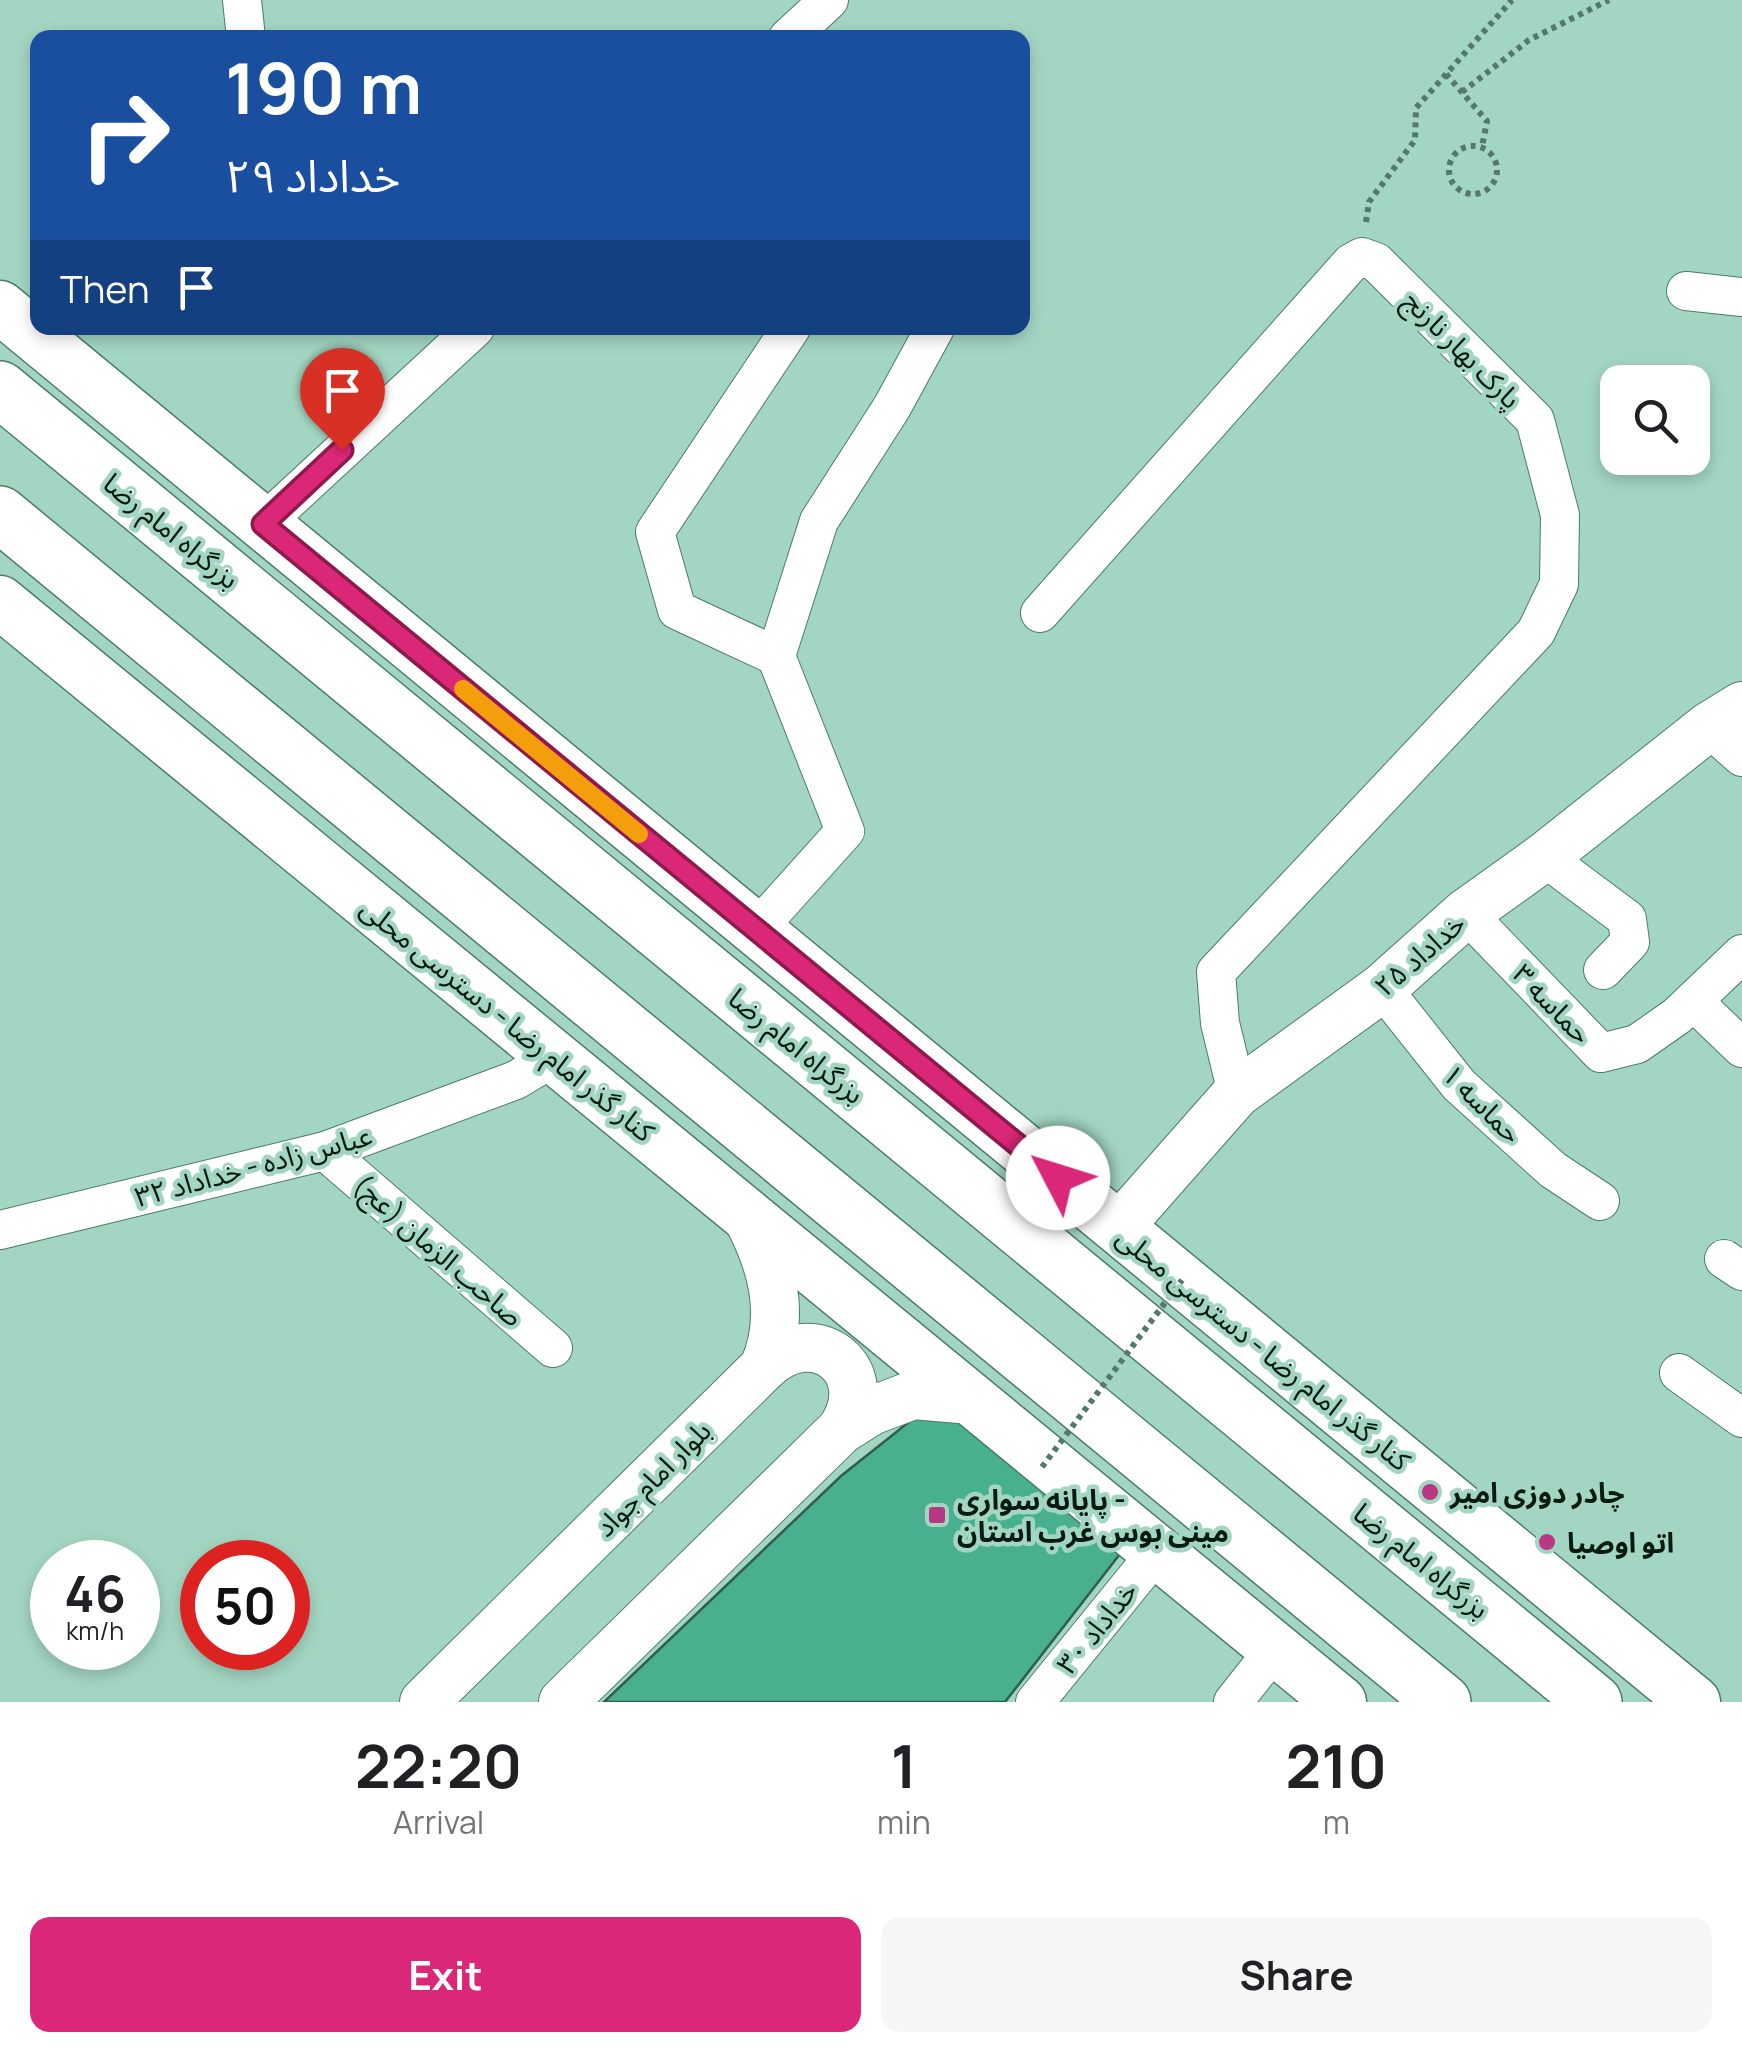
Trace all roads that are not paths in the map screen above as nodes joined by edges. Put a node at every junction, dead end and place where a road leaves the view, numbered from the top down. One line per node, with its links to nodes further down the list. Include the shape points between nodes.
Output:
1 (242, 0): 3 (street)
2 (829, 0): 4 (street)
3 (245, 30)
4 (797, 30)
5 (1686, 291): 6 (street)
6 (1742, 297)
7 (0, 307): 8 (main road, کنار گذر امام رضا - دسترسی محلی)
8 (30, 322)
9 (467, 335): 15 (street)
10 (786, 335): 19 (street, via 655,532 676,610)
11 (932, 335): 19 (street, via 819,521)
12 (65, 340): 13 (main road); 15 (main road, کنار گذر امام رضا - دسترسی محلی)
13 (9, 396): 20 (highway, بزرگراه امام رضا)
14 (0, 514): 18 (highway)
15 (263, 524): 22 (main road, کنار گذر امام رضا - دسترسی محلی)
16 (0, 602): 23 (main road, کنار گذر امام رضا - دسترسی محلی)
17 (1040, 614): 33 (street, پارک بهار نارنج, via 1362,257 1376,262 1534,420 1560,515 1559,584 1536,632 1216,972)
18 (153, 640): 23 (main road); 55 (highway)
19 (776, 656): 26 (street, via 846,832)
20 (394, 713): 22 (main road); 39 (highway, بزرگراه امام رضا)
21 (1731, 730): 24 (street, خداداد ۲۵)
22 (568, 775): 26 (main road, کنار گذر امام رضا - دسترسی محلی)
23 (270, 824): 32 (main road, کنار گذر امام رضا - دسترسی محلی)
24 (1544, 858): 25 (street, خداداد ۲۵); 28 (street, via 1627,919 1630,942)
25 (1466, 913): 29 (street, خداداد ۲۵); 30 (street, حماسه ۳, via 1601,1052 1638,1044)
26 (756, 930): 37 (main road, کنار گذر امام رضا - دسترسی محلی)
27 (1742, 954): 30 (street, حماسه ۳)
28 (1603, 970)
29 (1382, 988): 33 (street, خداداد ۲۵); 35 (street, حماسه ۱, via 1459,1085 1552,1170)
30 (1693, 1001): 31 (street)
31 (1742, 1048)
32 (554, 1057): 34 (street, عباس زاده - خداداد ۳۲, via 516,1080); 36 (main road, کنار گذر امام رضا - دسترسی محلی)
33 (1237, 1093): 37 (street, خداداد ۲۵)
34 (325, 1151): 38 (street, عباس زاده - خداداد ۳۲); 40 (street, صاحب الزمان (عج))
35 (1600, 1201)
36 (745, 1213): 41 (street, via 772,1282 774,1336); 43 (main road, کنار گذر امام رضا - دسترسی محلی)
37 (1118, 1228): 39 (main road); 46 (main road, کنار گذر امام رضا - دسترسی محلی)
38 (0, 1230)
39 (1078, 1277): 49 (highway, بزرگراه امام رضا)
40 (553, 1348)
41 (764, 1366): 45 (street, via 802,1347 841,1362 854,1402); 50 (street, بلوار امام جواد)
42 (1679, 1373): 44 (street)
43 (972, 1400): 45 (street, via 913,1395); 47 (main road, کنار گذر امام رضا - دسترسی محلی)
44 (1742, 1418)
45 (841, 1430): 51 (street)
46 (1495, 1538): 49 (main road); 56 (main road, کنار گذر امام رضا - دسترسی محلی)
47 (1158, 1552): 48 (main road, کنار گذر امام رضا - دسترسی محلی); 52 (street, خداداد ۳۰)
48 (1276, 1649): 53 (street); 54 (main road, کنار گذر امام رضا - دسترسی محلی)
49 (1593, 1701)
50 (424, 1702)
51 (564, 1702)
52 (1035, 1702)
53 (1234, 1702)
54 (1340, 1702)
55 (1443, 1702)
56 (1694, 1702)

